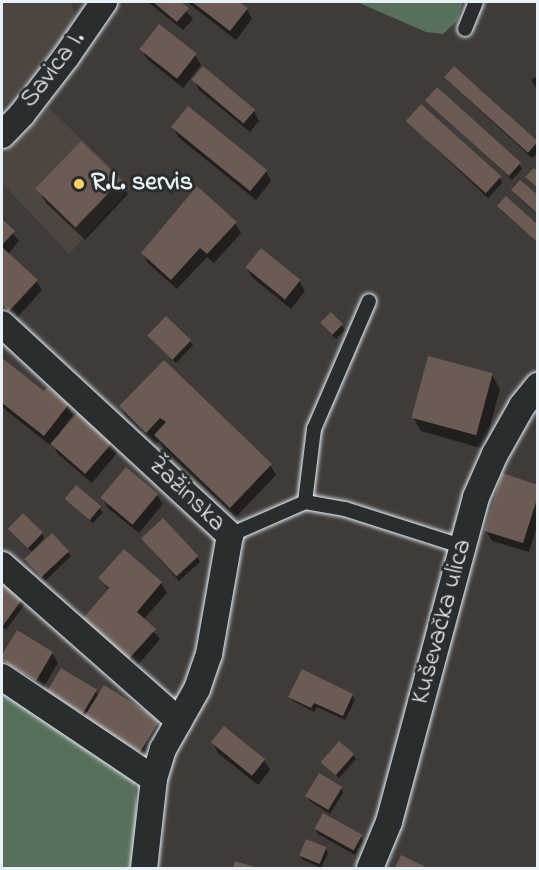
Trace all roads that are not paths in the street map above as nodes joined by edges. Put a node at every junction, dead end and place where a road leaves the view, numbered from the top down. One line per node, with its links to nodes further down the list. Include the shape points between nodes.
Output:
1 (104, 2): 4 (street, Savica I., via 66,57)
2 (476, 2): 3 (lane)
3 (465, 29)
4 (2, 135)
5 (369, 302): 8 (lane, via 314,429)
6 (2, 324): 9 (street, Žažinska)
7 (537, 386): 10 (street, Kuševačka ulica, via 495,454 476,497)
8 (305, 502): 9 (lane); 10 (lane, via 345,509)
9 (230, 535): 13 (street, Žažinska, via 209,654 197,689)
10 (464, 547): 16 (street, Kuševačka ulica, via 389,822)
11 (2, 565): 13 (street)
12 (2, 677): 14 (street)
13 (179, 721): 14 (street, Žažinska, via 163,749)
14 (154, 779): 15 (street, Žažinska)
15 (144, 868)
16 (370, 868)

